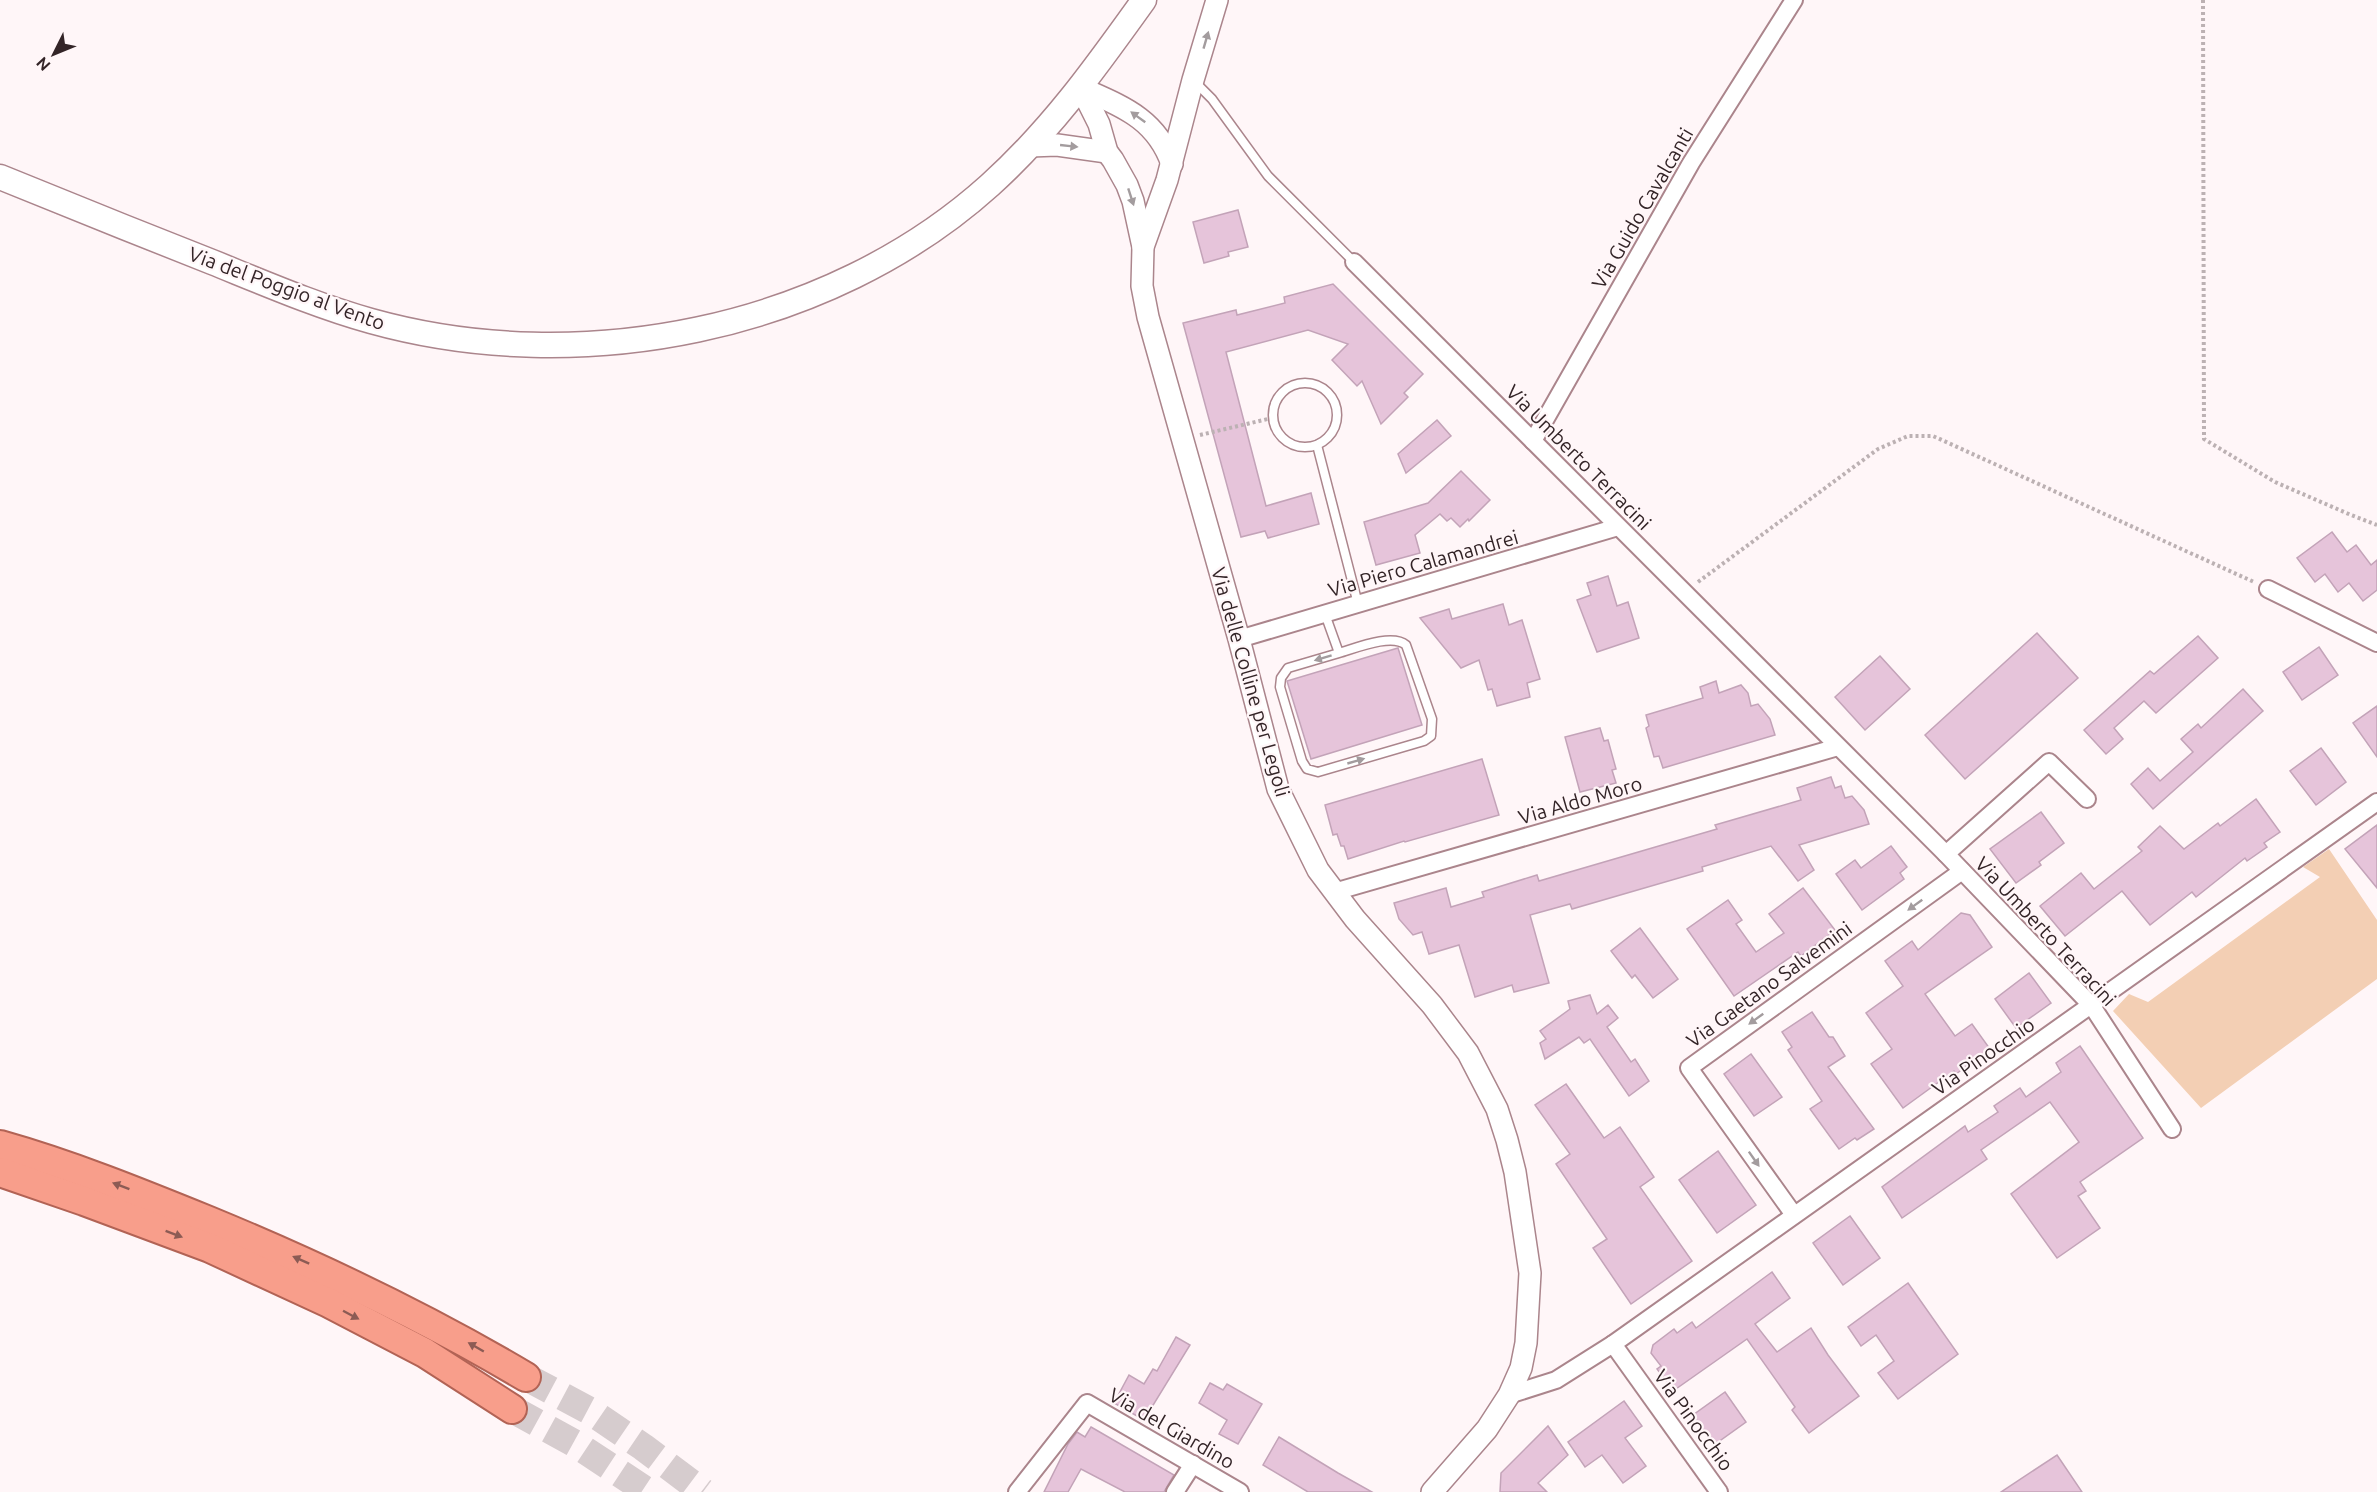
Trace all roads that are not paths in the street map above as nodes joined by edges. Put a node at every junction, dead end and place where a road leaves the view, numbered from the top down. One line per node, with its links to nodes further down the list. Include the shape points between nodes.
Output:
1 (1144, 0): 5 (main road, Via del Poggio al Vento)
2 (1217, 0): 4 (street, one-way to 2)
3 (1794, 0): 12 (street, Via Guido Cavalcanti, via 1691,163)
4 (1193, 80): 8 (street); 11 (lane, Via Umberto Terracini, via 1212,99 1268,176)
5 (1081, 88): 6 (main road, Via del Poggio al Vento); 7 (street, via 1099,124); 8 (street, one-way to 5, via 1164,143 1145,122)
6 (1030, 147): 7 (street, one-way to 7, via 1057,145); 9 (main road, Via del Poggio al Vento, via 929,232 844,279 783,305 722,324 658,338 590,345 526,345 370,321)
7 (1107, 153): 10 (street, one-way to 10, via 1127,185)
8 (1172, 164): 10 (street)
9 (0, 177)
10 (1143, 247): 18 (street, Via delle Colline per Legoli, via 1142,286 1148,317)
11 (1354, 262): 12 (street, Via Umberto Terracini)
12 (1533, 441): 14 (street, Via Umberto Terracini)
13 (1317, 445): 13 (lane, via 1297,447 1287,443 1272,418 1277,398 1292,384 1322,387 1335,403 1336,423 1326,440); 16 (lane)
14 (1618, 527): 16 (street, Via Piero Calamandrei); 21 (street, Via Umberto Terracini)
15 (2268, 589): 19 (street)
16 (1358, 605): 17 (street, Via Piero Calamandrei)
17 (1326, 614): 18 (street, Via Piero Calamandrei); 20 (lane)
18 (1239, 639): 26 (street, Via delle Colline per Legoli, via 1278,789 1306,850)
19 (2377, 643)
20 (1339, 653): 20 (lane, one-way to 20, via 1288,668 1281,678 1282,697 1307,769 1318,772 1431,736 1432,719 1402,641 1392,639)
21 (1838, 747): 24 (street, Via Umberto Terracini); 26 (street, Via Aldo Moro)
22 (2086, 799): 24 (street, Via Umberto Terracini, via 2049,762)
23 (2377, 802): 27 (street, Via Pinocchio)
24 (1946, 854): 25 (street, Via Umberto Terracini)
25 (1962, 871): 27 (street, Via Umberto Terracini); 31 (street, Via Gaetano Salvemini, one-way to 31, via 1689,1068)
26 (1334, 892): 34 (street, Via delle Colline per Legoli, via 1451,1028 1497,1109 1515,1172 1530,1273 1526,1343 1521,1368)
27 (2092, 1006): 28 (street, Via Umberto Terracini); 31 (street, Via Pinocchio)
28 (2172, 1129)
29 (0, 1144): 33 (highway, one-way to 29, via 470,1344 275,1249 98,1177)
30 (0, 1172): 35 (highway, one-way to 35, via 221,1253 425,1353)
31 (1794, 1215): 32 (street, Via Pinocchio)
32 (1613, 1344): 34 (street, Via Pinocchio, via 1556,1380); 41 (street, Via Pinocchio)
33 (526, 1377)
34 (1509, 1395): 40 (street, Via delle Colline per Legoli, via 1487,1429)
35 (512, 1409)
36 (1193, 1464): 37 (street, Via del Giardino, via 1087,1403); 38 (street); 39 (street, Via del Giardino)
37 (1017, 1492)
38 (1175, 1492)
39 (1240, 1492)
40 (1432, 1492)
41 (1719, 1492)

